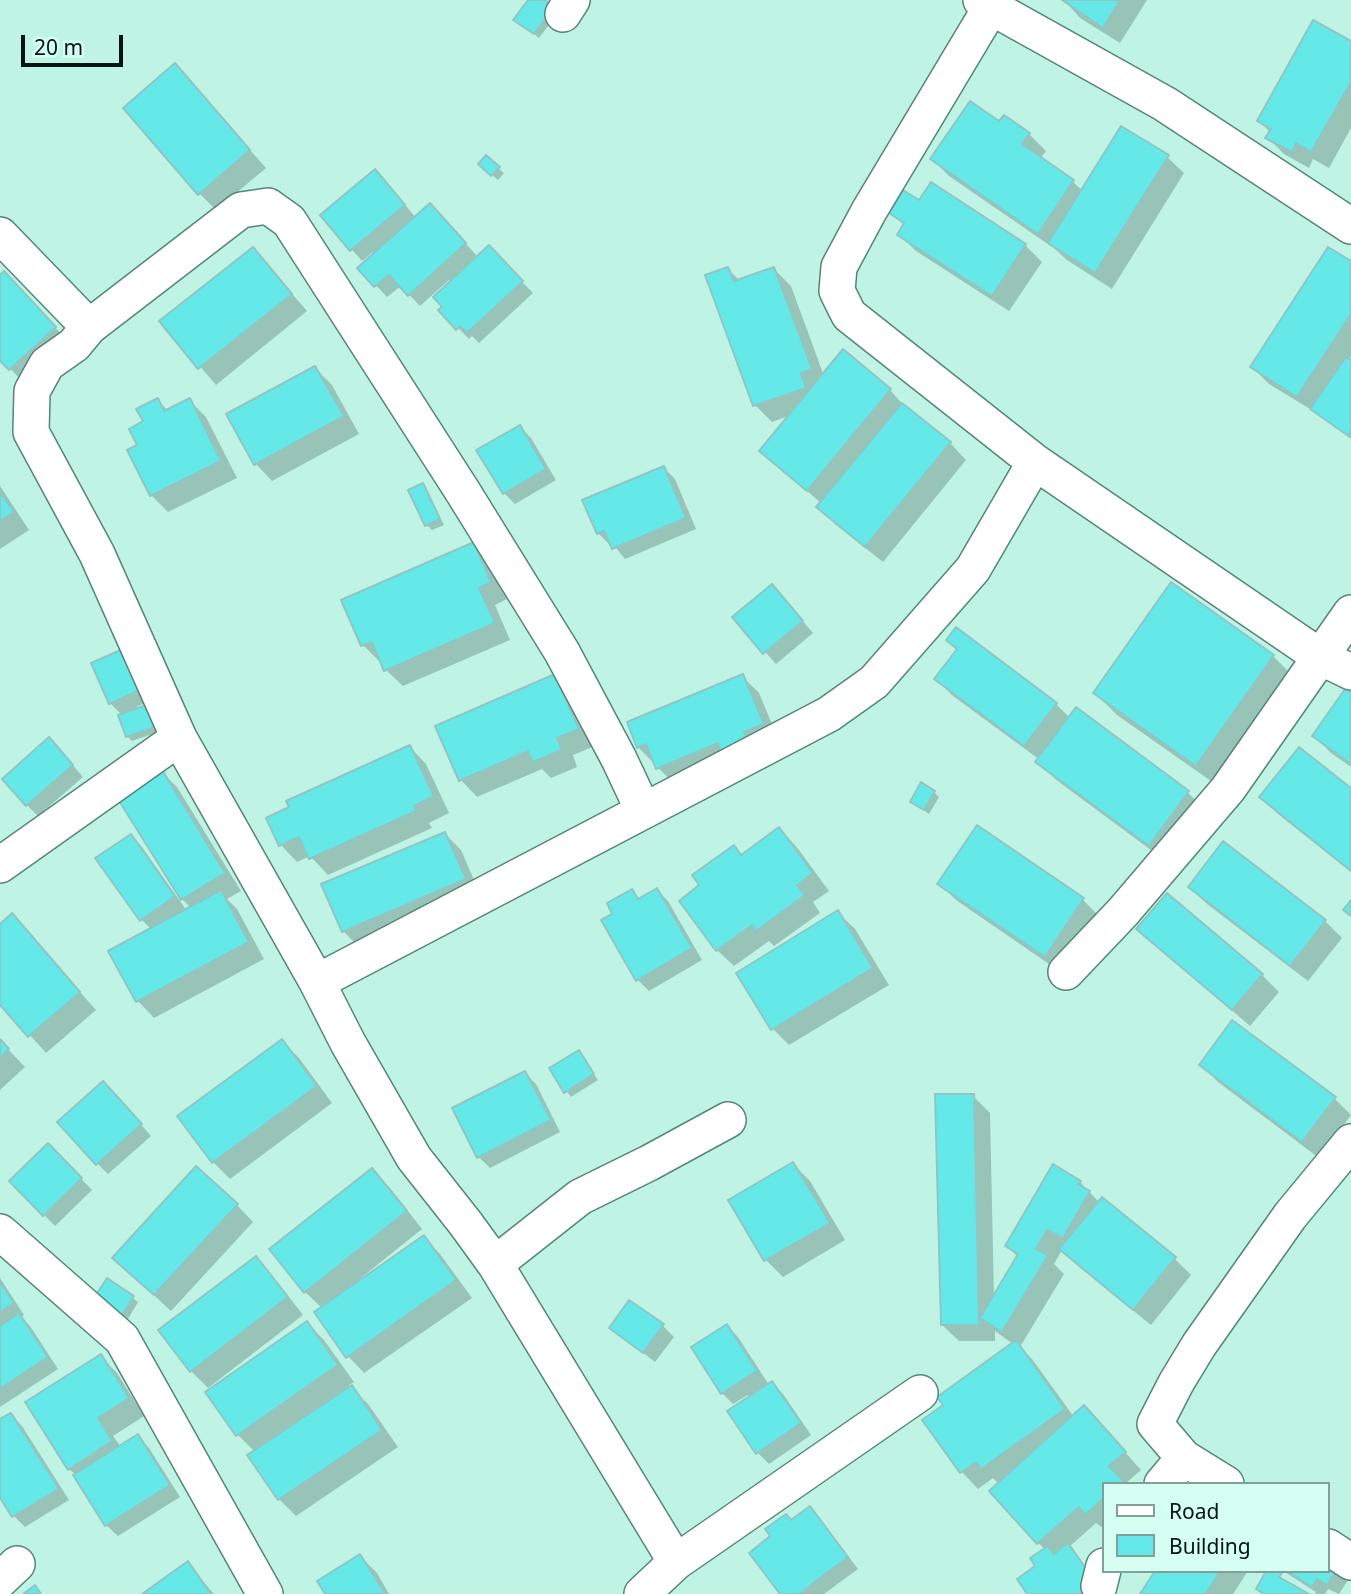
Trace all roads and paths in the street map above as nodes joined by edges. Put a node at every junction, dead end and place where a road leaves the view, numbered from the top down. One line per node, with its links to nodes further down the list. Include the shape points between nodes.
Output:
1 (986, 4): 2 (street, via 1164,104); 5 (street, via 839,267 837,292 849,315)
2 (1351, 226)
3 (0, 235): 4 (street)
4 (89, 327): 8 (street, via 74,345 47,364 32,391 31,432 97,554); 9 (street, via 241,210 268,206 289,221 562,652)
5 (1035, 462): 7 (street); 9 (street, via 972,569 874,682 829,714)
6 (1351, 613): 7 (street)
7 (1337, 665): 11 (street)
8 (179, 738): 10 (street); 12 (street)
9 (643, 810): 12 (street)
10 (0, 865)
11 (1066, 972)
12 (317, 982): 16 (street, via 414,1158)
13 (728, 1120): 16 (street, via 580,1197)
14 (1351, 1142): 18 (street, via 1290,1216 1176,1383 1155,1424)
15 (0, 1232): 23 (street, via 122,1339)
16 (495, 1264): 21 (street)
17 (920, 1393): 21 (street)
18 (1173, 1471): 19 (street)
19 (1218, 1482)
20 (1330, 1548): 22 (street)
21 (676, 1562): 24 (street)
22 (1351, 1562)
23 (265, 1594)
24 (642, 1594)

